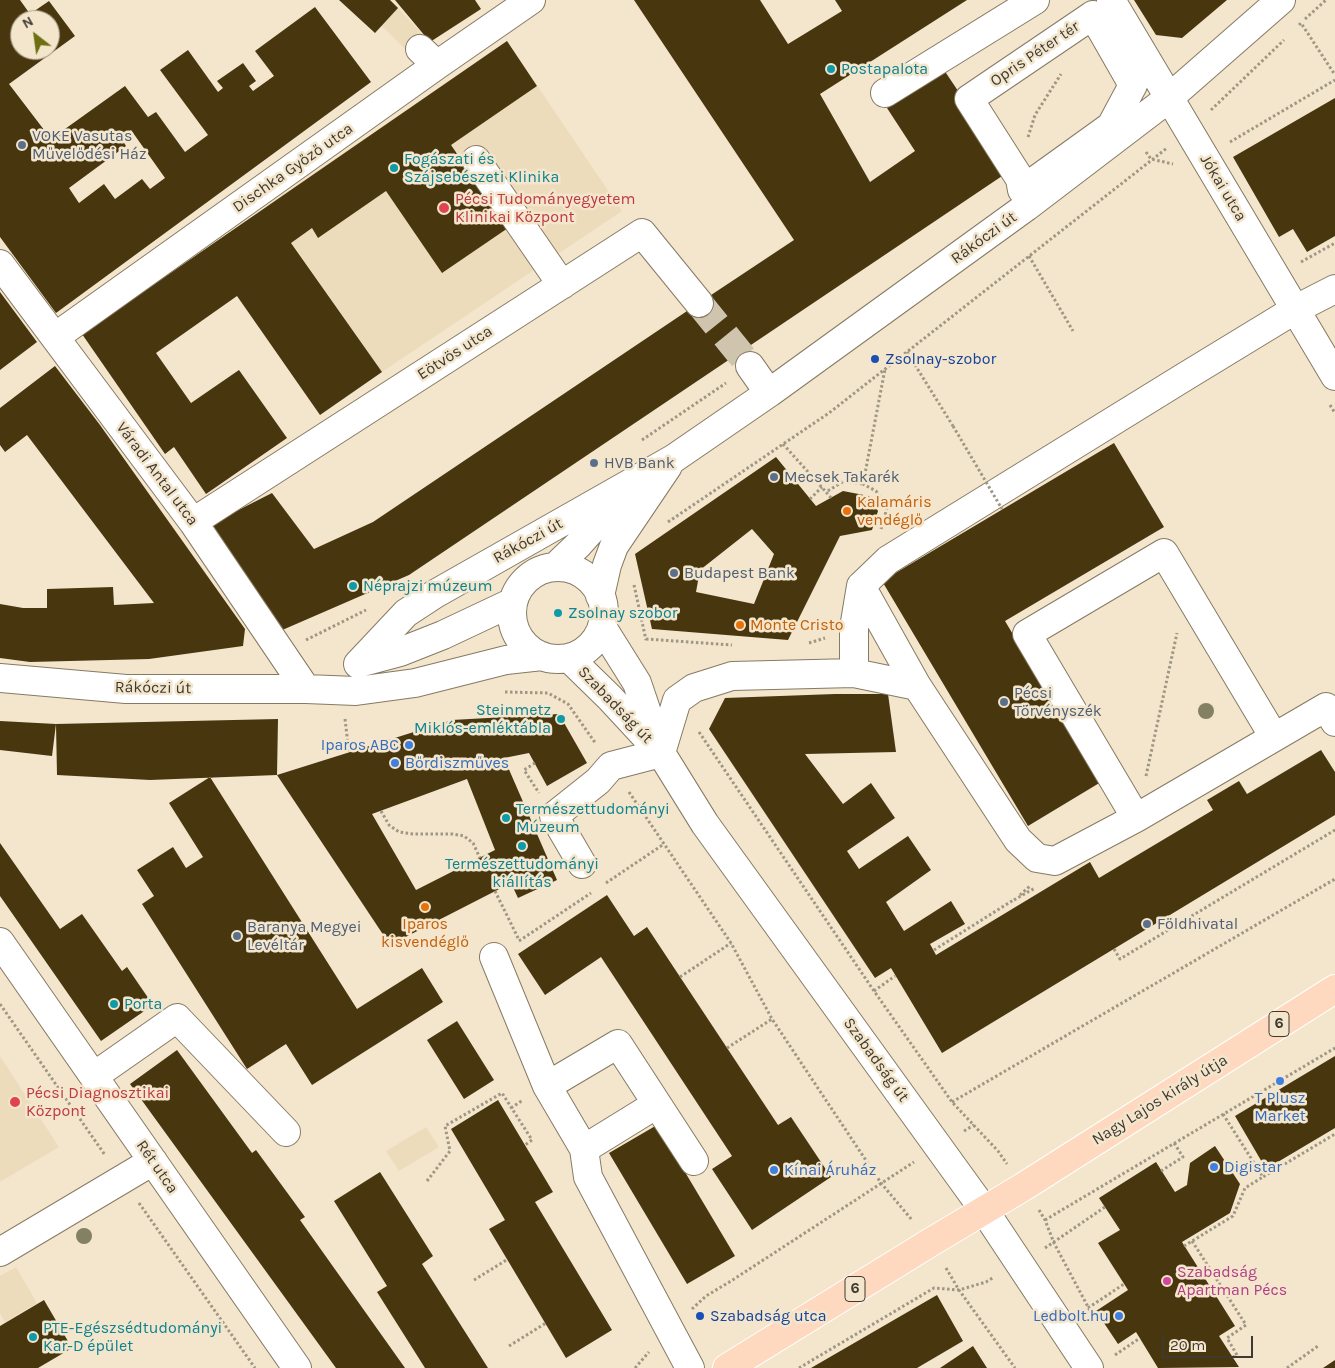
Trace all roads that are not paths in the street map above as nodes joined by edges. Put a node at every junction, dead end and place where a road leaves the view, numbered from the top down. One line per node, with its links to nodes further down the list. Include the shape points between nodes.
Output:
1 (531, 0): 14 (street, Dischka Győző utca, via 428,57)
2 (1035, 0): 5 (street)
3 (1111, 0): 6 (street, Jókai utca)
4 (1280, 0): 6 (street, Rákóczi út)
5 (885, 93)
6 (1169, 98): 13 (street, Jókai utca); 17 (street, Rákóczi út, via 1026,207)
7 (476, 160): 10 (street)
8 (1020, 179): 8 (street, Opris Péter tér, via 1022,190 1111,126 1133,85 1093,15 969,99)
9 (0, 264): 14 (street, Váradi Antal utca)
10 (562, 285): 12 (street, Eötvös utca, via 642,233); 20 (street, Eötvös utca)
11 (1335, 289): 13 (street)
12 (698, 303)
13 (1296, 309): 16 (street, Jókai utca); 22 (street, via 888,560)
14 (55, 337): 20 (street, Váradi Antal utca)
15 (750, 366): 17 (street)
16 (1335, 376)
17 (769, 394): 18 (street, Rákóczi út)
18 (673, 459): 19 (street, Rákóczi út); 23 (street, Rákóczi út, via 614,546 606,565)
19 (634, 482): 21 (street, Rákóczi út); 28 (street, Rákóczi út, via 434,594 406,613)
20 (193, 522): 32 (street, Váradi Antal utca)
21 (555, 567): 23 (street, via 580,573 590,580); 24 (street, via 541,570 528,578)
22 (861, 586): 29 (street, via 854,628); 31 (street)
23 (600, 596): 25 (street, via 604,611)
24 (513, 602): 26 (street, via 517,634 525,645); 28 (street, Rákóczi út, via 443,635)
25 (602, 627): 27 (street, via 589,646); 35 (street, Szabadság út, via 637,683)
26 (542, 656): 27 (street); 32 (street, Rákóczi út, via 506,660 415,683 356,691)
27 (569, 658): 35 (street, Szabadság út)
28 (358, 664): 32 (street, Rákóczi út)
29 (854, 673): 31 (street); 35 (street, via 732,676 694,688 677,700)
30 (0, 678): 32 (street, Rákóczi út, via 126,689)
31 (917, 686): 36 (street, via 1018,840 1037,858 1055,861)
32 (306, 689)
33 (1335, 722): 34 (street, via 1326,706)
34 (1274, 737): 36 (street); 36 (street, via 1164,553 1027,634)
35 (661, 753): 37 (street, via 611,766 598,781 554,816); 48 (street, Szabadság út, via 705,824)
36 (1136, 818)
37 (582, 864)
38 (0, 942): 41 (street, Rét utca)
39 (494, 957): 42 (street)
40 (1335, 989): 48 (main road, Nagy Lajos király útja / 6)
41 (94, 1076): 44 (street, via 177,1018); 46 (street, Rét utca)
42 (547, 1086): 43 (street, via 618,1044); 45 (street)
43 (657, 1104): 45 (street); 47 (street)
44 (286, 1132)
45 (584, 1149): 51 (street, via 588,1177)
46 (153, 1161): 49 (street); 50 (street, Rét utca)
47 (694, 1161)
48 (984, 1210): 52 (main road, 6); 53 (street, Szabadság út)
49 (0, 1252)
50 (297, 1368)
51 (690, 1368)
52 (727, 1368)
53 (1089, 1368)

